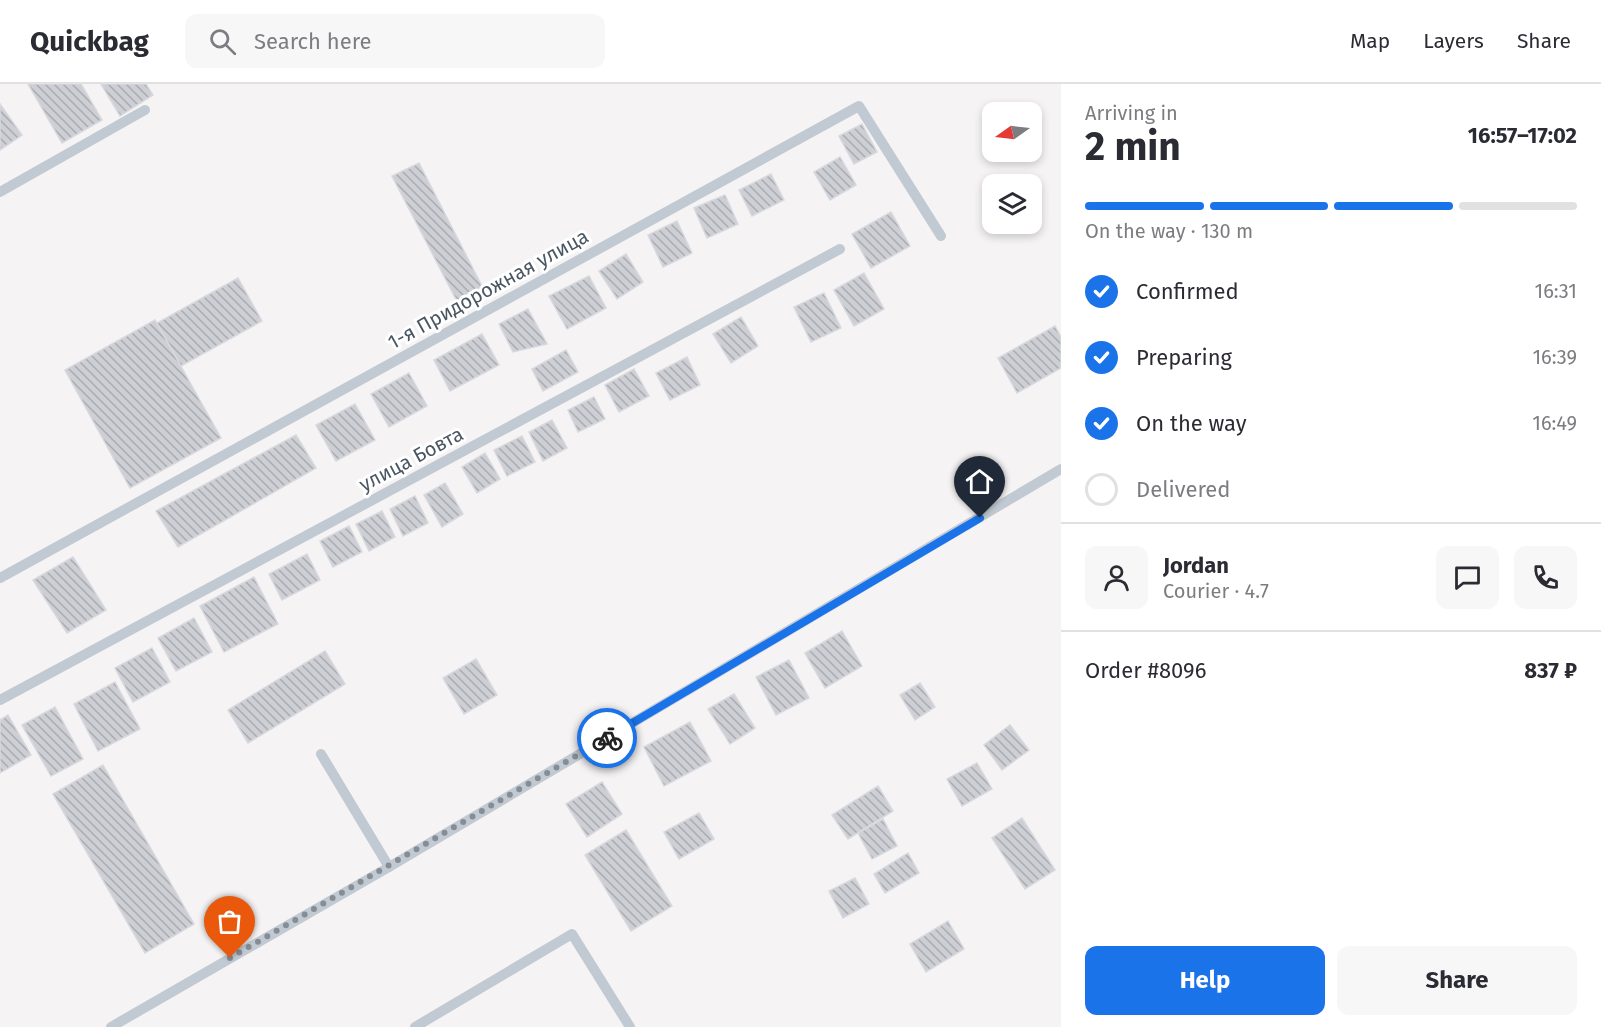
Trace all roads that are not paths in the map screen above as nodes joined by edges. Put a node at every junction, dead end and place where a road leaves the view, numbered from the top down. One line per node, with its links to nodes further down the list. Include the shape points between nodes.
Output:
1 (146, 110): 2 (lane)
2 (0, 192)
3 (941, 236): 6 (lane, 1-я Придорожная улица, via 859,106)
4 (840, 249): 7 (lane, улица Бовта)
5 (1061, 470): 9 (lane)
6 (0, 578)
7 (0, 700)
8 (321, 754): 9 (lane)
9 (389, 867): 10 (lane)
10 (111, 1027)
11 (415, 1027): 12 (lane, via 572,934)
12 (630, 1027)

